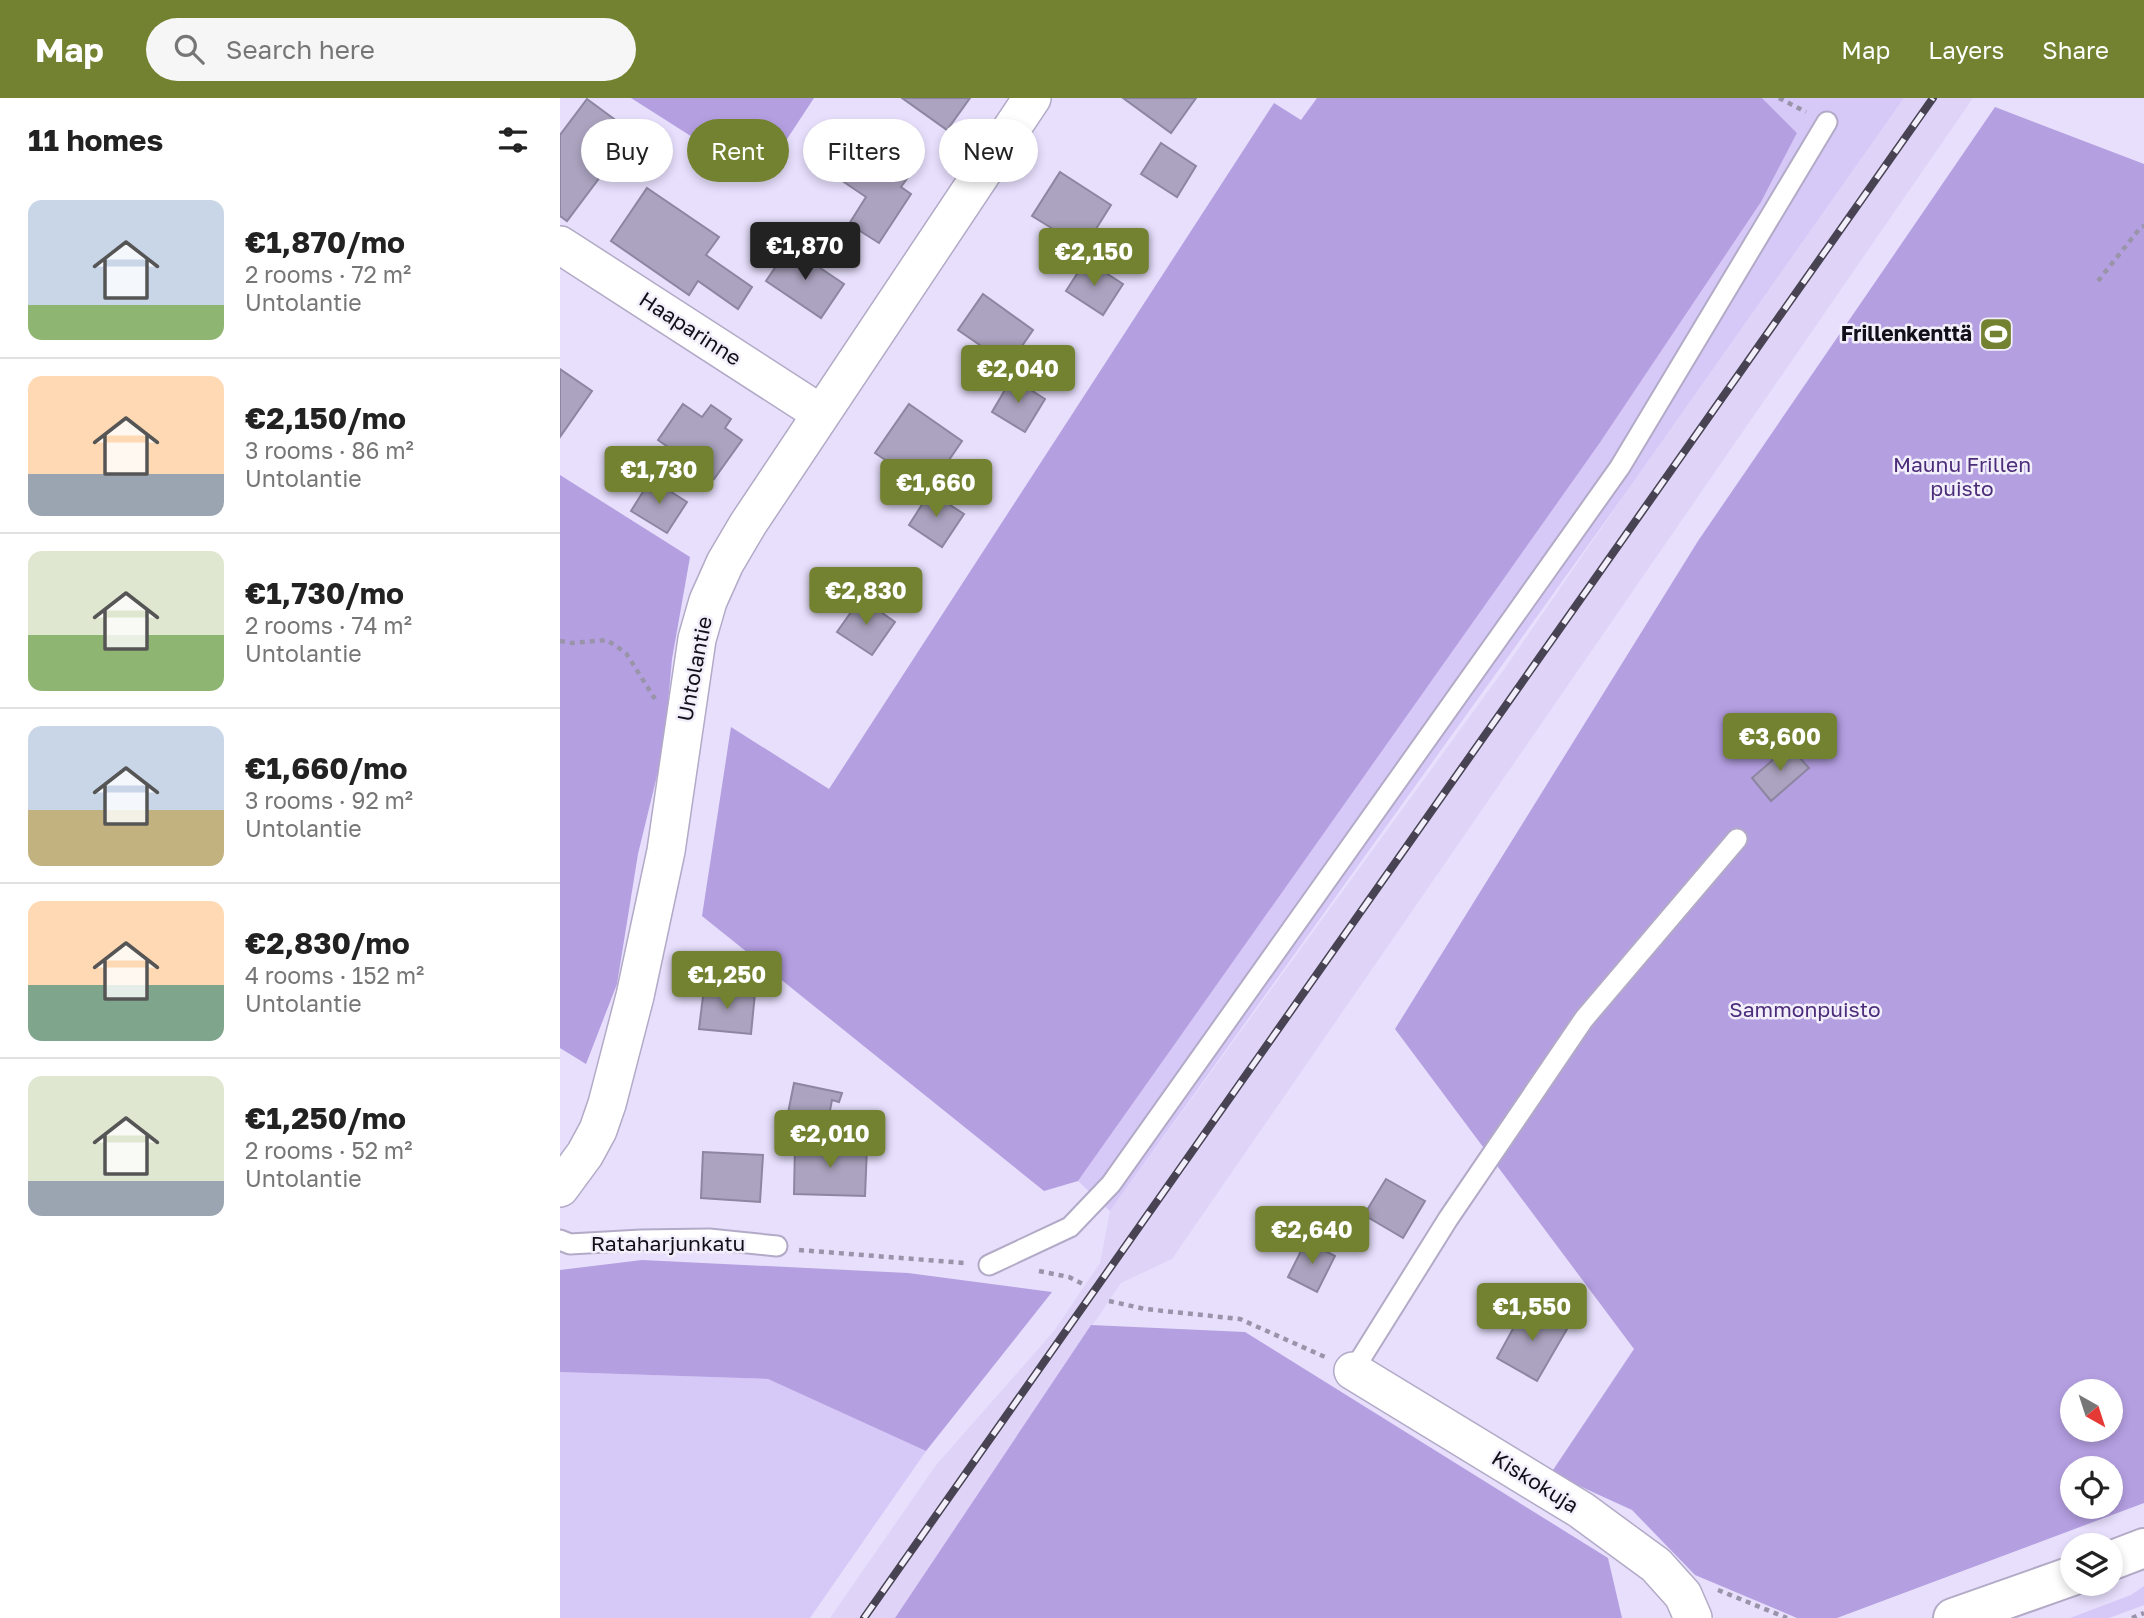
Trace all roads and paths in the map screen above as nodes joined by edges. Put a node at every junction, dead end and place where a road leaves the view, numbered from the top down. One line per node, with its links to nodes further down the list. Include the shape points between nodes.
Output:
1 (1032, 98): 6 (street, Untolantie)
2 (1827, 122): 13 (lane, via 1619,467 1111,1184 1070,1227)
3 (2144, 226): 5 (path)
4 (560, 245): 6 (street, Haaparinne)
5 (2098, 281)
6 (820, 413): 10 (street, Untolantie, via 748,524 708,601 697,639 666,851 635,996 598,1130)
7 (560, 641): 8 (path, via 607,640 626,653)
8 (660, 707)
9 (1737, 839): 16 (lane, via 1584,1019 1448,1219)
10 (560, 1188)
11 (560, 1240): 12 (lane, Rataharjunkatu, via 570,1244 709,1239)
12 (777, 1246): 13 (path, via 813,1253)
13 (989, 1265): 14 (path, via 1055,1273)
14 (1085, 1285)
15 (1109, 1301): 16 (path, via 1240,1319)
16 (1353, 1371): 21 (street, Kiskokuja, via 1581,1510 1656,1565 1683,1595)
17 (2144, 1548): 18 (street)
18 (2123, 1556)
19 (2060, 1580): 22 (street)
20 (2144, 1614): 23 (path)
21 (1693, 1618)
22 (1954, 1618)
23 (2132, 1618)

